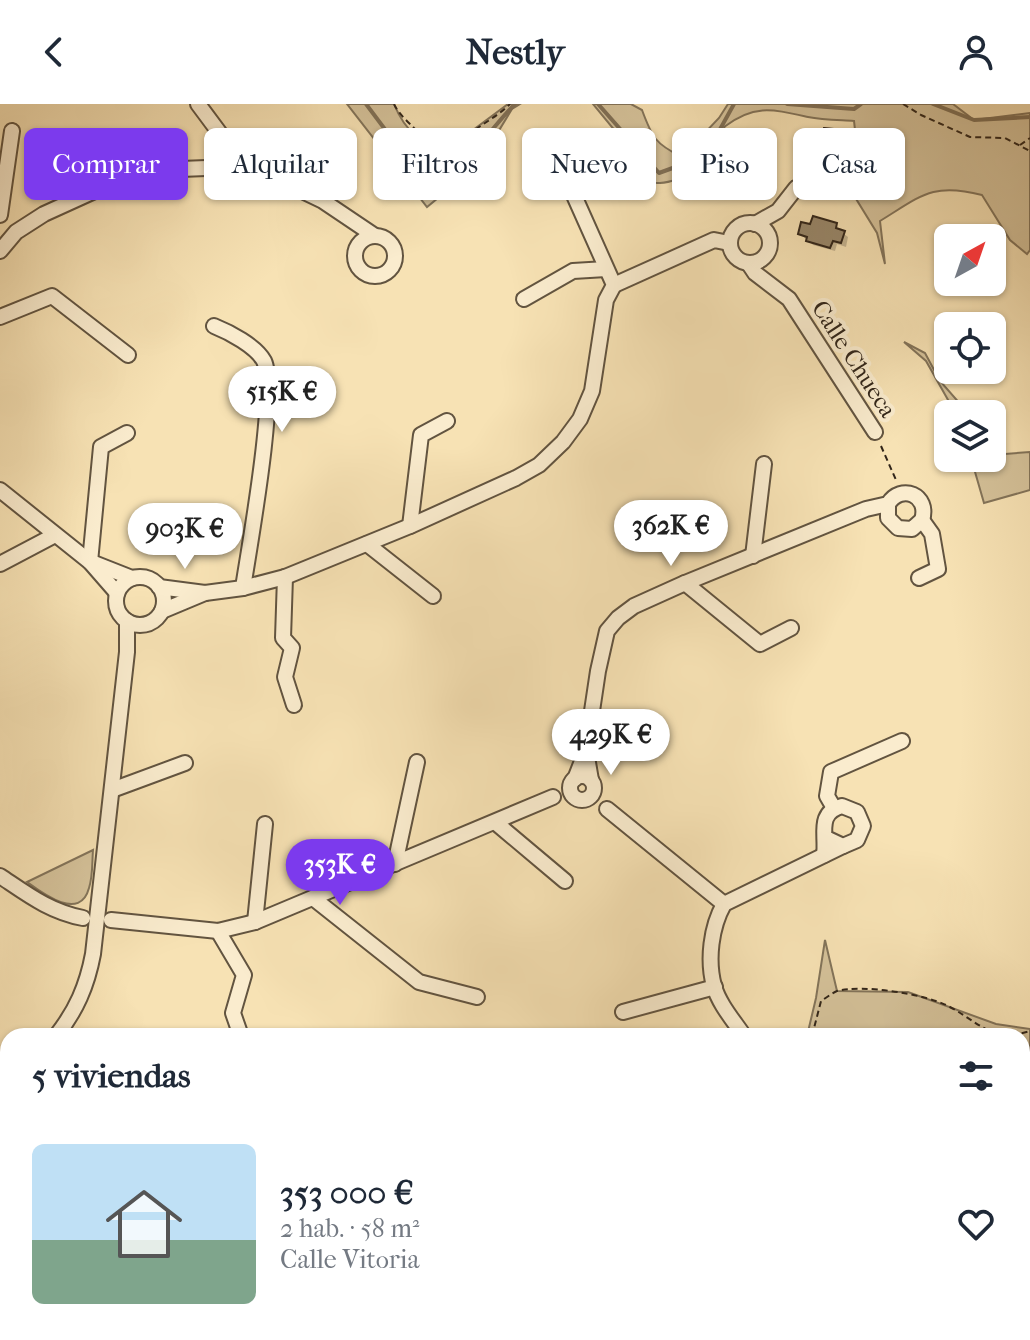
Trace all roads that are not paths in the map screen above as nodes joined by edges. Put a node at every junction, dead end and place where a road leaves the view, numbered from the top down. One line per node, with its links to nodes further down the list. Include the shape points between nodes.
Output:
1 (198, 104): 2 (street)
2 (216, 128)
3 (12, 131): 8 (street)
4 (204, 168): 12 (street, via 155,170 99,189 44,214)
5 (793, 192): 9 (street, via 778,211)
6 (321, 200): 10 (street)
7 (576, 200): 14 (street)
8 (0, 215)
9 (755, 224): 11 (street, via 735,229); 13 (street, via 767,232 770,247 763,259)
10 (375, 236)
11 (729, 243): 13 (street, Calle Chueca, via 735,257); 15 (street, via 714,240)
12 (0, 249)
13 (749, 264): 21 (street, Calle Chueca, via 789,299)
14 (606, 269): 15 (street); 16 (street, via 573,271)
15 (614, 285): 27 (street, via 606,300 592,391 563,442 516,478)
16 (524, 299)
17 (0, 317): 19 (street, via 52,296)
18 (214, 326): 38 (street, via 234,334 263,359 269,381)
19 (128, 355)
20 (447, 421): 27 (street, via 421,435)
21 (875, 432)
22 (127, 433): 31 (street, via 101,447)
23 (764, 464): 30 (street)
24 (0, 490): 28 (street)
25 (888, 504): 26 (street, via 888,518 898,528 912,529); 26 (street, via 901,493 915,495 924,506); 30 (street)
26 (922, 520): 35 (street, via 932,534 938,569)
27 (410, 526): 29 (street)
28 (55, 535): 31 (street); 32 (street)
29 (367, 544): 33 (street); 41 (street)
30 (753, 556): 36 (street)
31 (90, 562): 34 (street); 39 (street)
32 (0, 564)
33 (285, 577): 38 (street); 47 (street, via 283,638 292,648 285,677)
34 (132, 578): 37 (street, via 147,578); 39 (street)
35 (919, 578)
36 (685, 583): 45 (street, via 760,644); 49 (street, via 634,606 607,631)
37 (159, 587): 40 (street); 42 (street)
38 (243, 588): 40 (street)
39 (117, 593): 43 (street, via 118,611)
40 (205, 593): 42 (street)
41 (433, 596)
42 (162, 611): 44 (street)
43 (127, 621): 44 (street); 46 (street)
44 (147, 624): 46 (street)
45 (791, 628)
46 (127, 652): 54 (street)
47 (294, 705)
48 (902, 741): 57 (street, via 831,772 827,796)
49 (586, 751): 52 (street); 53 (street)
50 (417, 762): 64 (street)
51 (185, 763): 54 (street)
52 (573, 781): 53 (street, via 583,776); 55 (street); 56 (street, via 571,792)
53 (592, 784): 56 (street, via 591,796); 58 (street)
54 (112, 790): 68 (street)
55 (553, 797): 56 (street); 59 (street)
56 (580, 799): 58 (street)
57 (834, 808): 61 (street, via 823,821); 62 (street, via 850,807 861,818 857,840)
58 (607, 809): 69 (street)
59 (496, 823): 64 (street); 66 (street)
60 (265, 824): 72 (street)
61 (826, 838): 62 (street); 63 (street)
62 (843, 846): 63 (street)
63 (824, 855): 69 (street)
64 (395, 864): 67 (street)
65 (0, 876): 70 (street, via 40,904)
66 (565, 881)
67 (313, 898): 72 (street); 76 (street, via 419,982)
68 (98, 904): 70 (street, via 87,908); 71 (street); 74 (street)
69 (724, 904): 75 (street, via 714,923)
70 (83, 918): 74 (street)
71 (111, 920): 73 (street); 74 (street)
72 (255, 922): 73 (street)
73 (218, 931): 79 (street, via 244,975 233,1013)
74 (95, 932): 78 (street, via 88,978)
75 (715, 987): 77 (street); 80 (street)
76 (477, 997)
77 (623, 1012)
78 (62, 1028)
79 (238, 1028)
80 (738, 1028)

